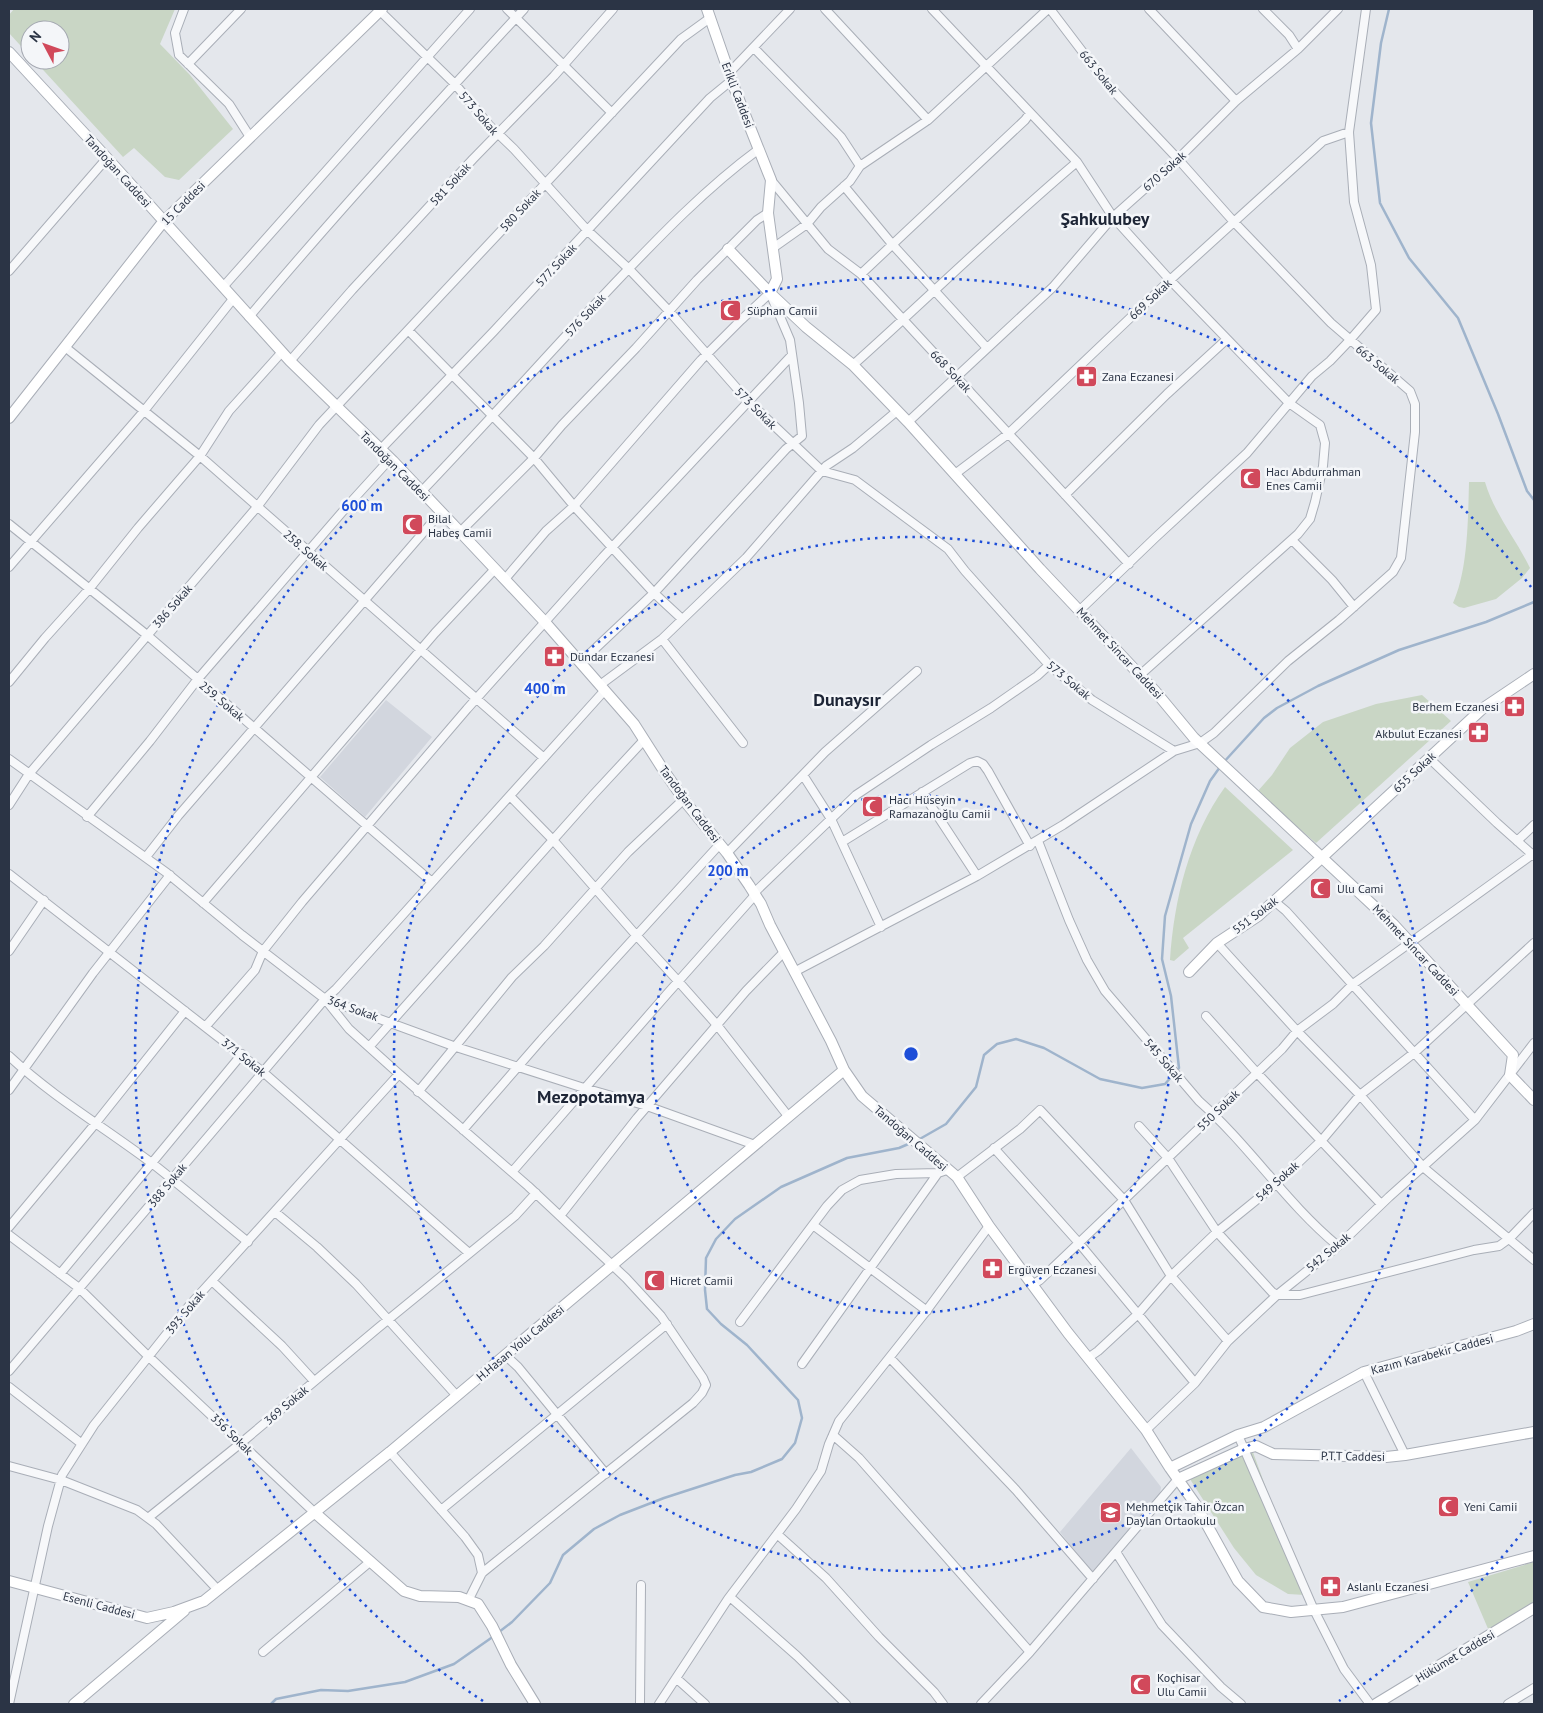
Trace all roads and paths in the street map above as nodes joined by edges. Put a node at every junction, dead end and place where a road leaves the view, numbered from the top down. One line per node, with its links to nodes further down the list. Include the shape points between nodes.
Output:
1 (184, 9): 22 (street, via 176,33 179,55)
2 (241, 9): 22 (street)
3 (470, 9): 21 (street)
4 (507, 9): 17 (street)
5 (524, 9): 17 (street)
6 (614, 9): 23 (street, 581 Sokak)
7 (790, 9): 18 (street, 577. Sokak)
8 (825, 9): 30 (street)
9 (932, 9): 24 (street)
10 (1049, 9): 24 (street); 36 (street, 663 Sokak, via 1107,84)
11 (1149, 9): 27 (street)
12 (1263, 9): 19 (street, via 1290,35)
13 (1338, 9): 19 (street, 670 Sokak)
14 (1366, 9): 31 (street)
15 (380, 10): 21 (street, 573 Sokak); 33 (street, 15 Caddesi)
16 (708, 13): 25 (street, Erikli Caddesi); 28 (street, 580 Sokak)
17 (516, 17): 23 (street); 26 (street)
18 (754, 48): 25 (street, 577. Sokak); 38 (street, via 841,137)
19 (1298, 49): 27 (street, 670 Sokak)
20 (9, 52): 35 (street, Tandoğan Caddesi)
21 (427, 57): 26 (street, 573 Sokak); 55 (street)
22 (188, 64): 33 (street, via 229,104)
23 (565, 64): 28 (street); 32 (street, 581 Sokak)
24 (986, 66): 29 (street); 30 (street)
25 (730, 77): 34 (street, Erikli Caddesi); 47 (street, 577. Sokak)
26 (455, 84): 32 (street, 573 Sokak); 60 (street)
27 (1236, 101): 36 (street, 670 Sokak)
28 (612, 113): 40 (street, 580 Sokak)
29 (1030, 113): 37 (street); 48 (street, via 974,170)
30 (928, 120): 38 (street)
31 (1349, 132): 45 (street, 669 Sokak, via 1323,141); 64 (street, via 1354,202 1371,266 1376,310)
32 (498, 134): 40 (street, 573 Sokak); 70 (street, 581 Sokak, via 352,290)
33 (250, 137): 44 (street, 15 Caddesi)
34 (759, 149): 39 (street, Erikli Caddesi); 51 (street, 576 Sokak, via 727,173)
35 (107, 158): 44 (street, Tandoğan Caddesi); 52 (street)
36 (1178, 159): 43 (street, 670 Sokak); 45 (street, 663 Sokak)
37 (1077, 162): 43 (street); 56 (street)
38 (860, 166): 41 (street)
39 (771, 180): 42 (street); 46 (street, 668 Sokak)
40 (545, 183): 47 (street, 573 Sokak); 62 (street, 580 Sokak)
41 (844, 186): 46 (street); 48 (street)
42 (768, 214): 49 (street); 50 (street, via 757,220)
43 (1113, 217): 54 (street); 66 (street, 670 Sokak, via 1053,287)
44 (163, 222): 55 (street, Tandoğan Caddesi); 65 (street, 15 Caddesi)
45 (1234, 222): 54 (street, 669 Sokak); 64 (street, 663 Sokak)
46 (807, 224): 49 (street); 53 (street, 668 Sokak, via 828,249)
47 (588, 231): 51 (street, 573 Sokak); 72 (street, 577. Sokak)
48 (892, 244): 53 (street); 56 (street)
49 (773, 248): 57 (street, via 777,279)
50 (728, 249): 57 (street, Mehmet Sincar Caddesi); 59 (street)
51 (629, 269): 59 (street, 573 Sokak); 79 (street, 576 Sokak)
52 (9, 271)
53 (861, 274): 61 (street, 668 Sokak)
54 (1170, 280): 63 (street); 82 (street, 669 Sokak)
55 (223, 287): 58 (street, Tandoğan Caddesi)
56 (935, 289): 61 (street); 66 (street)
57 (770, 293): 68 (street); 69 (street, via 790,340); 71 (street, Mehmet Sincar Caddesi)
58 (233, 299): 60 (street, Tandoğan Caddesi); 77 (street)
59 (669, 311): 68 (street, 573 Sokak); 86 (street)
60 (249, 317): 67 (street, Tandoğan Caddesi)
61 (903, 320): 71 (street); 73 (street, 668 Sokak)
62 (408, 330): 72 (street); 76 (street, 580 Sokak)
63 (1227, 339): 75 (street); 91 (street)
64 (1350, 340): 75 (street); 108 (street, 663 Sokak, via 1410,391 1415,404 1402,558 1393,572)
65 (65, 347): 77 (street, 258. Sokak); 80 (street, 15 Caddesi)
66 (987, 348): 73 (street, 670 Sokak)
67 (282, 352): 70 (street, Tandoğan Caddesi); 85 (street, via 230,411)
68 (706, 354): 74 (street, 573 Sokak); 92 (street)
69 (792, 355): 74 (street); 83 (street, via 802,436)
70 (290, 362): 76 (street, Tandoğan Caddesi)
71 (853, 365): 78 (street, Mehmet Sincar Caddesi)
72 (452, 374): 79 (street); 84 (street, 577. Sokak)
73 (957, 376): 81 (street, 670 Sokak); 82 (street, 668 Sokak)
74 (748, 401): 83 (street, 573 Sokak); 99 (street)
75 (1289, 403): 97 (street, via 1320,424 1324,443 1323,466 1310,519); 101 (street, via 1247,453)
76 (337, 407): 84 (street, Tandoğan Caddesi); 93 (street, 386 Sokak)
77 (144, 410): 85 (street, 258. Sokak); 98 (street)
78 (897, 411): 81 (street, Mehmet Sincar Caddesi); 88 (street, 388 Sokak)
79 (492, 417): 86 (street); 90 (street, 576 Sokak)
80 (9, 418)
81 (908, 422): 89 (street, Mehmet Sincar Caddesi)
82 (1008, 434): 89 (street, 669 Sokak); 91 (street, 668 Sokak)
83 (793, 443): 88 (street, 573 Sokak); 106 (street)
84 (380, 450): 87 (street, Tandoğan Caddesi)
85 (200, 456): 93 (street, 258. Sokak); 105 (street)
86 (534, 458): 92 (street); 96 (street)
87 (390, 459): 90 (street, Tandoğan Caddesi); 100 (street)
88 (822, 471): 110 (street, 388 Sokak, via 746,558); 116 (street, 573 Sokak, via 856,480 948,549)
89 (955, 474): 109 (street, Mehmet Sincar Caddesi)
90 (421, 492): 94 (street, Tandoğan Caddesi)
91 (1065, 495): 101 (street, 668 Sokak)
92 (574, 506): 99 (street); 104 (street, via 546,531)
93 (257, 507): 100 (street, 258. Sokak); 112 (street, 386 Sokak)
94 (441, 512): 96 (street, Tandoğan Caddesi); 107 (street)
95 (9, 524): 98 (street, 259. Sokak)
96 (460, 532): 103 (street, Tandoğan Caddesi)
97 (1292, 540): 108 (street); 119 (street)
98 (30, 542): 102 (street); 105 (street, 259. Sokak)
99 (612, 547): 106 (street); 111 (street)
100 (308, 552): 107 (street, 258. Sokak); 120 (street)
101 (1129, 564): 109 (street)
102 (9, 567)
103 (495, 568): 104 (street, Tandoğan Caddesi); 114 (street)
104 (505, 579): 111 (street, Tandoğan Caddesi)
105 (90, 588): 112 (street, 259. Sokak); 121 (street)
106 (654, 593): 110 (street); 115 (street)
107 (364, 601): 114 (street, 258. Sokak); 124 (street)
108 (1354, 607): 127 (street, 663 Sokak, via 1288,661)
109 (1080, 610): 119 (street, Mehmet Sincar Caddesi)
110 (682, 619): 113 (street, 388 Sokak)
111 (544, 621): 115 (street, Tandoğan Caddesi); 123 (street)
112 (147, 635): 120 (street, 259. Sokak); 132 (street, 386 Sokak)
113 (662, 639): 122 (street, 388 Sokak); 126 (street)
114 (422, 649): 123 (street, 258. Sokak); 134 (street)
115 (581, 662): 122 (street, Tandoğan Caddesi)
116 (1049, 665): 128 (street, 573 Sokak, via 1092,700); 140 (street, via 991,708 856,795)
117 (917, 671): 133 (street)
118 (1534, 674): 130 (street, 655 Sokak, via 1482,708)
119 (1140, 675): 127 (street, Mehmet Sincar Caddesi)
120 (197, 680): 124 (street, 259. Sokak); 139 (street)
121 (9, 682)
122 (603, 687): 125 (street, Tandoğan Caddesi); 129 (street, 388 Sokak)
123 (477, 697): 129 (street, 258. Sokak); 142 (street)
124 (255, 728): 134 (street, 259. Sokak); 151 (street)
125 (644, 740): 137 (street, Tandoğan Caddesi); 143 (street)
126 (743, 743)
127 (1200, 743): 128 (street, 663 Sokak); 152 (street, Mehmet Sincar Caddesi)
128 (1174, 752): 144 (street, 663 Sokak)
129 (544, 758): 136 (street, 388 Sokak)
130 (1430, 758): 145 (street); 152 (street, 655 Sokak)
131 (9, 759): 132 (street, 364 Sokak)
132 (29, 774): 138 (street, 386 Sokak); 139 (street, 364 Sokak)
133 (803, 775): 140 (street); 149 (street)
134 (310, 778): 142 (street, 259. Sokak); 161 (street)
135 (922, 792): 146 (street); 148 (street, via 977,761 983,764); 155 (street)
136 (510, 796): 143 (street); 156 (street, 388 Sokak)
137 (684, 799): 147 (street, Tandoğan Caddesi); 157 (street, via 628,852)
138 (9, 805)
139 (87, 817): 151 (street, 364 Sokak)
140 (831, 819): 146 (street); 158 (street)
141 (1534, 825): 145 (street)
142 (367, 827): 156 (street, 259. Sokak); 168 (street)
143 (553, 840): 157 (street); 179 (street)
144 (1038, 841): 148 (street, 663 Sokak); 202 (street, 545 Sokak, via 1069,920 1105,992 1199,1101)
145 (1517, 841): 150 (street)
146 (842, 842): 162 (street)
147 (720, 844): 149 (street, Tandoğan Caddesi); 163 (street)
148 (1030, 846): 155 (street, 663 Sokak)
149 (727, 853): 158 (street, Tandoğan Caddesi)
150 (1534, 855): 165 (street, 550 Sokak)
151 (146, 857): 154 (street, 364 Sokak)
152 (1323, 858): 160 (street, 551 Sokak); 165 (street, Mehmet Sincar Caddesi)
153 (9, 874): 159 (street, 371 Sokak)
154 (170, 875): 161 (street, 364 Sokak); 169 (street)
155 (977, 876): 162 (street, 663 Sokak)
156 (432, 882): 175 (street, 388 Sokak)
157 (595, 889): 163 (street); 185 (street, via 512,977)
158 (755, 894): 170 (street, Tandoğan Caddesi); 173 (street)
159 (44, 900): 167 (street); 169 (street, 371 Sokak)
160 (1274, 901): 164 (street, 551 Sokak, via 1258,916); 174 (street)
161 (204, 903): 168 (street, 364 Sokak)
162 (881, 927): 171 (street, 663 Sokak)
163 (636, 936): 173 (street); 189 (street)
164 (1217, 943): 172 (street, 551 Sokak); 182 (street)
165 (1411, 943): 174 (street, 550 Sokak); 176 (street, Mehmet Sincar Caddesi)
166 (1534, 943): 176 (street, 549 Sokak)
167 (9, 951)
168 (263, 951): 175 (street, 364 Sokak); 180 (street, via 255,970)
169 (110, 952): 177 (street, 371 Sokak); 190 (street)
170 (784, 952): 171 (street, Tandoğan Caddesi); 181 (street)
171 (794, 972): 191 (street, Tandoğan Caddesi)
172 (1189, 972)
173 (678, 981): 181 (street); 196 (street)
174 (1353, 984): 182 (street, 550 Sokak); 186 (street)
175 (326, 999): 179 (street, 364 Sokak); 184 (street, via 349,1029); 192 (street, 388 Sokak)
176 (1467, 1005): 186 (street, 549 Sokak); 195 (street, Mehmet Sincar Caddesi, via 1513,1055)
177 (185, 1010): 180 (street, 371 Sokak); 205 (street)
178 (1206, 1016): 193 (street)
179 (392, 1022): 184 (street); 185 (street, 364 Sokak)
180 (206, 1026): 187 (street, 371 Sokak)
181 (717, 1026): 201 (street); 203 (street)
182 (1297, 1031): 193 (street, 550 Sokak); 199 (street)
183 (1534, 1043): 195 (street, 542 Sokak)
184 (369, 1047): 194 (street)
185 (456, 1047): 189 (street, 364 Sokak); 198 (street)
186 (1414, 1053): 199 (street, 549 Sokak); 204 (street)
187 (242, 1054): 192 (street, 371 Sokak); 213 (street)
188 (9, 1056): 190 (street)
189 (518, 1067): 196 (street, 364 Sokak); 207 (street)
190 (24, 1070): 197 (street); 205 (street)
191 (844, 1070): 203 (street, H.Hasan Yolu Caddesi); 216 (street, Tandoğan Caddesi, via 862,1096 932,1157)
192 (263, 1072): 209 (street, 371 Sokak); 218 (street, 388 Sokak)
193 (1257, 1073): 202 (street, 550 Sokak); 208 (street)
194 (398, 1074): 198 (street); 209 (street, 393 Sokak)
195 (1510, 1075): 200 (street); 204 (street, 542 Sokak)
196 (584, 1088): 201 (street, 364 Sokak); 215 (street)
197 (9, 1090)
198 (418, 1092): 207 (street)
199 (1360, 1095): 208 (street, 549 Sokak); 214 (street)
200 (1534, 1100)
201 (648, 1106): 210 (street, 364 Sokak); 225 (street)
202 (1214, 1114): 212 (street, 550 Sokak); 219 (street, 545 Sokak)
203 (788, 1116): 210 (street, H.Hasan Yolu Caddesi)
204 (1475, 1120): 214 (street, 542 Sokak)
205 (95, 1124): 213 (street); 227 (street)
206 (1139, 1126): 212 (street)
207 (463, 1130): 215 (street)
208 (1322, 1140): 219 (street, 549 Sokak); 222 (street)
209 (340, 1141): 223 (street, 393 Sokak); 235 (street, 371 Sokak)
210 (755, 1145): 237 (street, H.Hasan Yolu Caddesi)
211 (994, 1148): 217 (street); 221 (street, via 1040,1110); 233 (street)
212 (1168, 1158): 221 (street, 550 Sokak); 229 (street)
213 (151, 1163): 218 (street); 239 (street)
214 (1423, 1167): 222 (street, 542 Sokak); 231 (street)
215 (512, 1172): 220 (street)
216 (943, 1172): 217 (street, Tandoğan Caddesi); 226 (street, via 896,1174 860,1180 842,1190); 238 (street)
217 (957, 1177): 228 (street, Tandoğan Caddesi)
218 (172, 1179): 232 (street); 243 (street, 388 Sokak)
219 (1276, 1184): 229 (street, 549 Sokak); 234 (street, 545 Sokak)
220 (536, 1193): 225 (street); 235 (street, 369 Sokak, via 515,1216)
221 (1124, 1200): 233 (street, 550 Sokak); 240 (street)
222 (1382, 1204): 234 (street, 542 Sokak)
223 (275, 1212): 232 (street, 393 Sokak); 247 (street, via 356,1284)
224 (1534, 1213): 231 (street)
225 (560, 1216): 237 (street)
226 (813, 1224): 238 (street); 248 (street)
227 (9, 1226)
228 (989, 1226): 242 (street, Tandoğan Caddesi); 245 (street)
229 (1217, 1232): 240 (street, 549 Sokak); 244 (street)
230 (9, 1235): 239 (street, 356 Sokak)
231 (1510, 1238): 236 (street); 244 (street, via 1499,1246 1352,1283 1300,1295)
232 (248, 1242): 241 (street, 393 Sokak)
233 (1079, 1243): 242 (street, 550 Sokak); 246 (street)
234 (1338, 1246): 244 (street, 542 Sokak)
235 (469, 1253): 247 (street, 369 Sokak)
236 (1534, 1260)
237 (613, 1265): 249 (street); 252 (street, H.Hasan Yolu Caddesi)
238 (871, 1268): 245 (street); 256 (street)
239 (60, 1274): 243 (street, 356 Sokak)
240 (1170, 1276): 246 (street, 549 Sokak); 251 (street)
241 (212, 1281): 253 (street, 393 Sokak); 259 (street, via 282,1346)
242 (1032, 1285): 255 (street, Tandoğan Caddesi)
243 (79, 1288): 253 (street, 356 Sokak); 257 (street, 388 Sokak)
244 (1277, 1295): 251 (street, 542 Sokak)
245 (927, 1310): 254 (street)
246 (1138, 1314): 255 (street, 549 Sokak); 260 (street)
247 (389, 1319): 259 (street, 369 Sokak); 262 (street)
248 (740, 1322)
249 (666, 1324): 263 (street); 275 (street, via 706,1385 693,1403)
250 (1534, 1324): 258 (street, Kazım Karabekir Caddesi)
251 (1228, 1341): 260 (street, 542 Sokak)
252 (505, 1355): 262 (street, H.Hasan Yolu Caddesi); 263 (street)
253 (148, 1356): 268 (street, 356 Sokak); 269 (street, 393 Sokak)
254 (890, 1358): 266 (street, via 839,1421); 286 (street, via 1016,1490)
255 (1088, 1358): 264 (street, Tandoğan Caddesi)
256 (802, 1364)
257 (9, 1371)
258 (1364, 1372): 267 (street, Kazım Karabekir Caddesi, via 1264,1427); 272 (street)
259 (314, 1381): 268 (street, 369 Sokak)
260 (1195, 1383): 264 (street, 542 Sokak)
261 (9, 1388): 269 (street)
262 (457, 1396): 271 (street, H.Hasan Yolu Caddesi)
263 (557, 1414): 275 (street); 278 (street)
264 (1146, 1430): 274 (street, Tandoğan Caddesi)
265 (1534, 1432): 272 (street, P.T.T Caddesi)
266 (834, 1435): 281 (street, via 822,1471); 297 (street, via 859,1458)
267 (1238, 1435): 270 (street); 274 (street, Kazım Karabekir Caddesi)
268 (241, 1443): 279 (street, 356 Sokak); 280 (street, 369 Sokak)
269 (82, 1444): 277 (street, 393 Sokak)
270 (1244, 1449): 272 (street, P.T.T Caddesi, via 1256,1446 1274,1454); 276 (street, P.T.T Caddesi); 295 (street)
271 (390, 1452): 278 (street); 279 (street, H.Hasan Yolu Caddesi)
272 (1404, 1455)
273 (9, 1466): 277 (street)
274 (1170, 1468): 276 (street, Tandoğan Caddesi)
275 (606, 1474): 285 (street)
276 (1178, 1479): 282 (street); 295 (street, Tandoğan Caddesi, via 1238,1581 1263,1607 1291,1612)
277 (61, 1480): 280 (street, via 137,1510); 289 (street, 393 Sokak)
278 (441, 1510): 285 (street, via 478,1555)
279 (314, 1512): 284 (street, 356 Sokak); 290 (street, H.Hasan Yolu Caddesi)
280 (148, 1518): 290 (street)
281 (777, 1534): 291 (street); 307 (street, via 826,1578)
282 (1116, 1552): 286 (street); 309 (street, via 1162,1625)
283 (1534, 1556): 295 (street, Tandoğan Caddesi, via 1343,1607)
284 (371, 1561): 292 (street, 356 Sokak, via 404,1591); 296 (street)
285 (482, 1573): 292 (street)
286 (1093, 1579): 297 (street)
287 (9, 1581): 289 (street, Esenli Caddesi)
288 (640, 1585): 303 (street)
289 (35, 1588): 293 (street, Esenli Caddesi, via 147,1618); 300 (street, 393 Sokak)
290 (218, 1590): 293 (street, H.Hasan Yolu Caddesi, via 204,1601)
291 (730, 1597): 298 (street); 306 (street)
292 (468, 1601): 302 (street, via 478,1604)
293 (190, 1606): 301 (street)
294 (1534, 1608): 311 (street, Hükümet Caddesi)
295 (1314, 1610): 310 (street, via 1344,1669)
296 (263, 1652)
297 (1030, 1652): 308 (street)
298 (676, 1678): 304 (street); 305 (street)
299 (1534, 1688): 312 (street)
300 (9, 1704)
301 (74, 1704)
302 (535, 1704)
303 (640, 1704)
304 (659, 1704)
305 (705, 1704)
306 (846, 1704)
307 (943, 1704)
308 (981, 1704)
309 (1241, 1704)
310 (1370, 1704)
311 (1376, 1704)
312 (1508, 1704)

